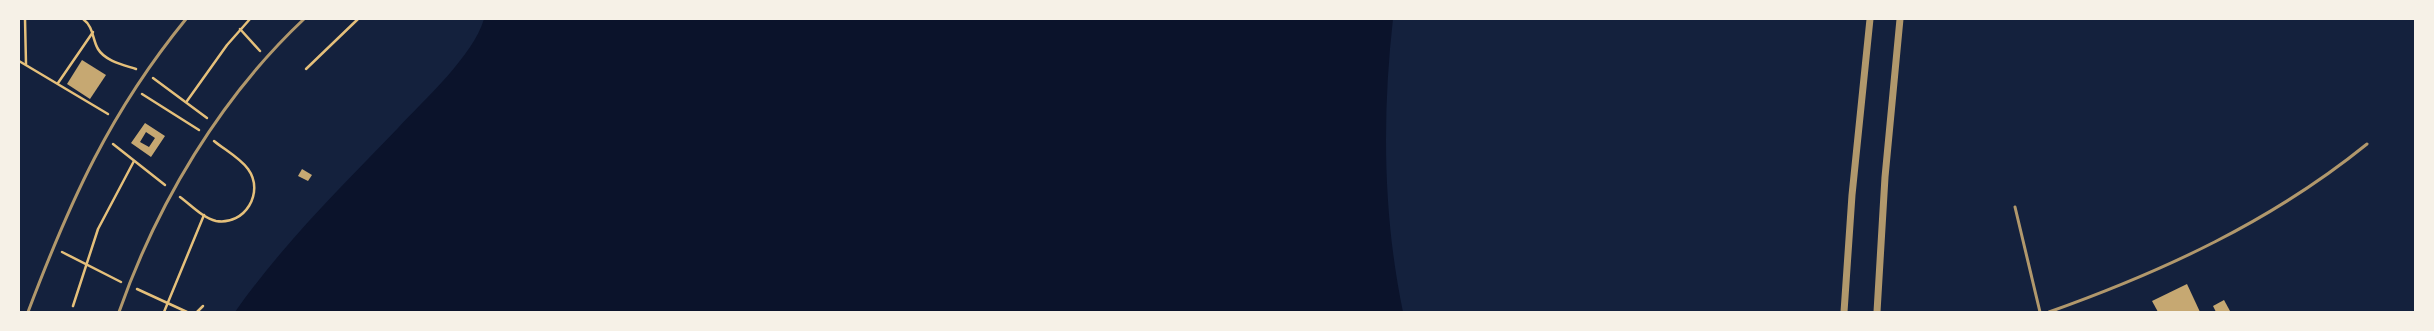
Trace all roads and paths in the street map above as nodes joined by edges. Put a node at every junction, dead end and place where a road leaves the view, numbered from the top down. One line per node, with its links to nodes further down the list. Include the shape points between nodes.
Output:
1 (26, 19): 12 (path)
2 (186, 19): 16 (lane, via 144,73)
3 (250, 19): 8 (path)
4 (304, 19): 10 (lane)
5 (358, 19): 13 (path)
6 (1870, 19): 27 (street, via 1852,195)
7 (1900, 19): 28 (street, via 1885,177)
8 (240, 29): 10 (path); 15 (path)
9 (93, 32): 14 (path)
10 (267, 58): 24 (lane, via 215,124 158,218)
11 (19, 61): 12 (path)
12 (26, 64): 14 (path)
13 (306, 69)
14 (58, 83): 16 (path)
15 (187, 101)
16 (115, 119): 23 (lane, via 72,203)
17 (2367, 144): 30 (lane, via 2294,198 2236,232 2152,273)
18 (134, 161): 21 (path, via 98,230)
19 (2015, 207): 29 (lane)
20 (204, 215): 25 (path)
21 (73, 306)
22 (203, 306): 26 (path)
23 (28, 312)
24 (119, 312)
25 (164, 312)
26 (197, 312)
27 (1844, 312)
28 (1876, 312)
29 (2040, 312)
30 (2049, 312)

